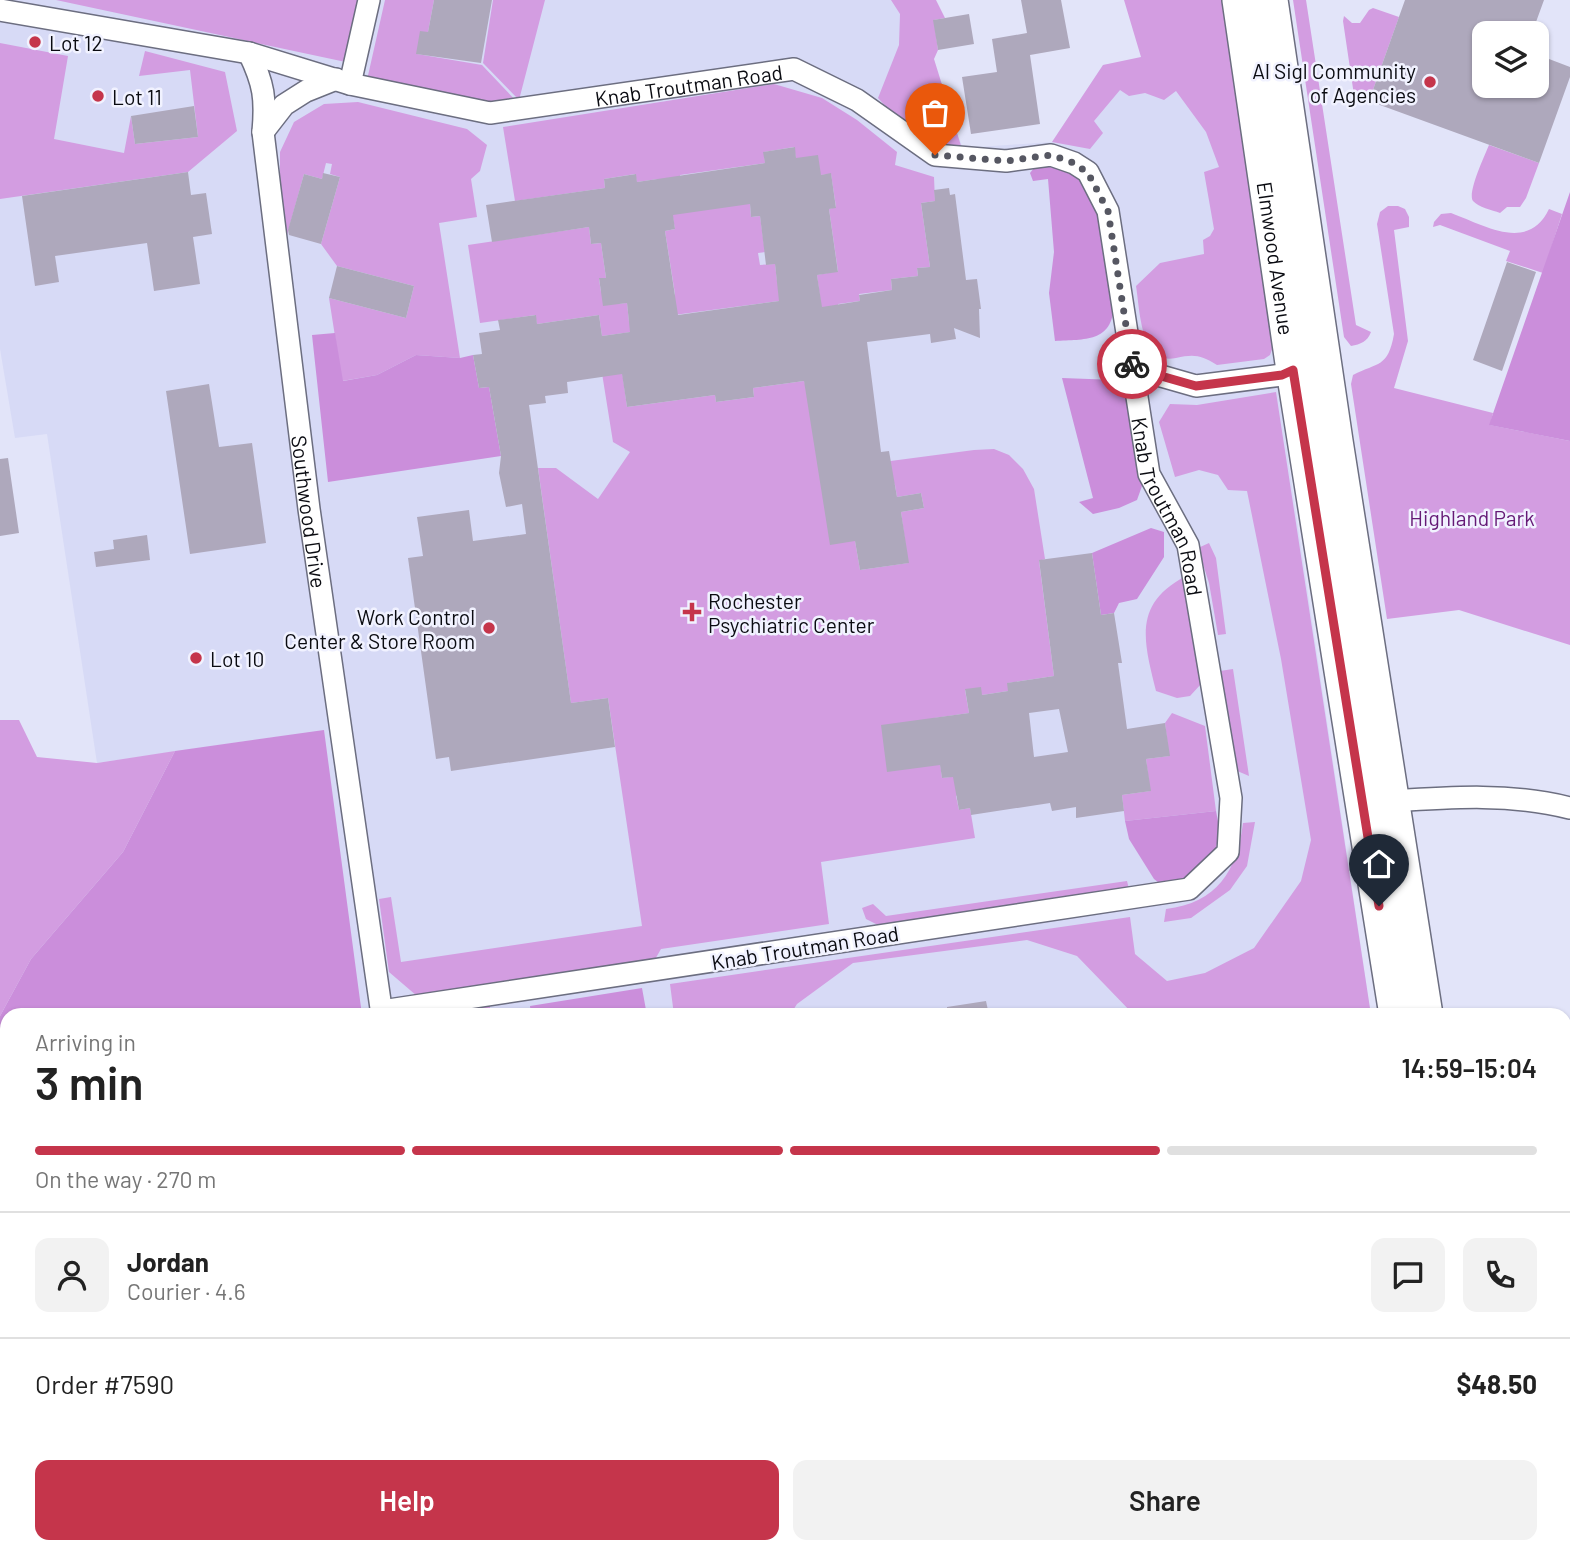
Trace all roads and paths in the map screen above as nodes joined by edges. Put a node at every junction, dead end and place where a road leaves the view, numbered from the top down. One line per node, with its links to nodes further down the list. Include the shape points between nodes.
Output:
1 (369, 0): 6 (street)
2 (1239, 0): 9 (main road, Elmwood Avenue)
3 (1271, 0): 9 (main road, Elmwood Avenue)
4 (0, 10): 5 (street, Knab Troutman Road)
5 (249, 53): 6 (street, Knab Troutman Road); 7 (street, Southwood Drive, via 266,100)
6 (343, 82): 7 (street, via 306,91 284,105); 8 (street, Knab Troutman Road, via 490,113 794,69 857,100 935,155 1006,161 1051,155 1074,163 1088,173 1108,211)
7 (263, 132): 12 (street, Southwood Drive, via 311,521)
8 (1133, 368): 9 (street, via 1196,386); 13 (street, Knab Troutman Road, via 1149,474 1188,545 1231,798 1228,852 1189,889)
9 (1309, 368): 10 (main road, Elmwood Avenue); 14 (main road, Elmwood Avenue)
10 (1393, 801): 11 (street, via 1489,796); 15 (main road, Elmwood Avenue)
11 (1570, 808)
12 (381, 1008)
13 (415, 1008)
14 (1395, 1008)
15 (1425, 1008)

